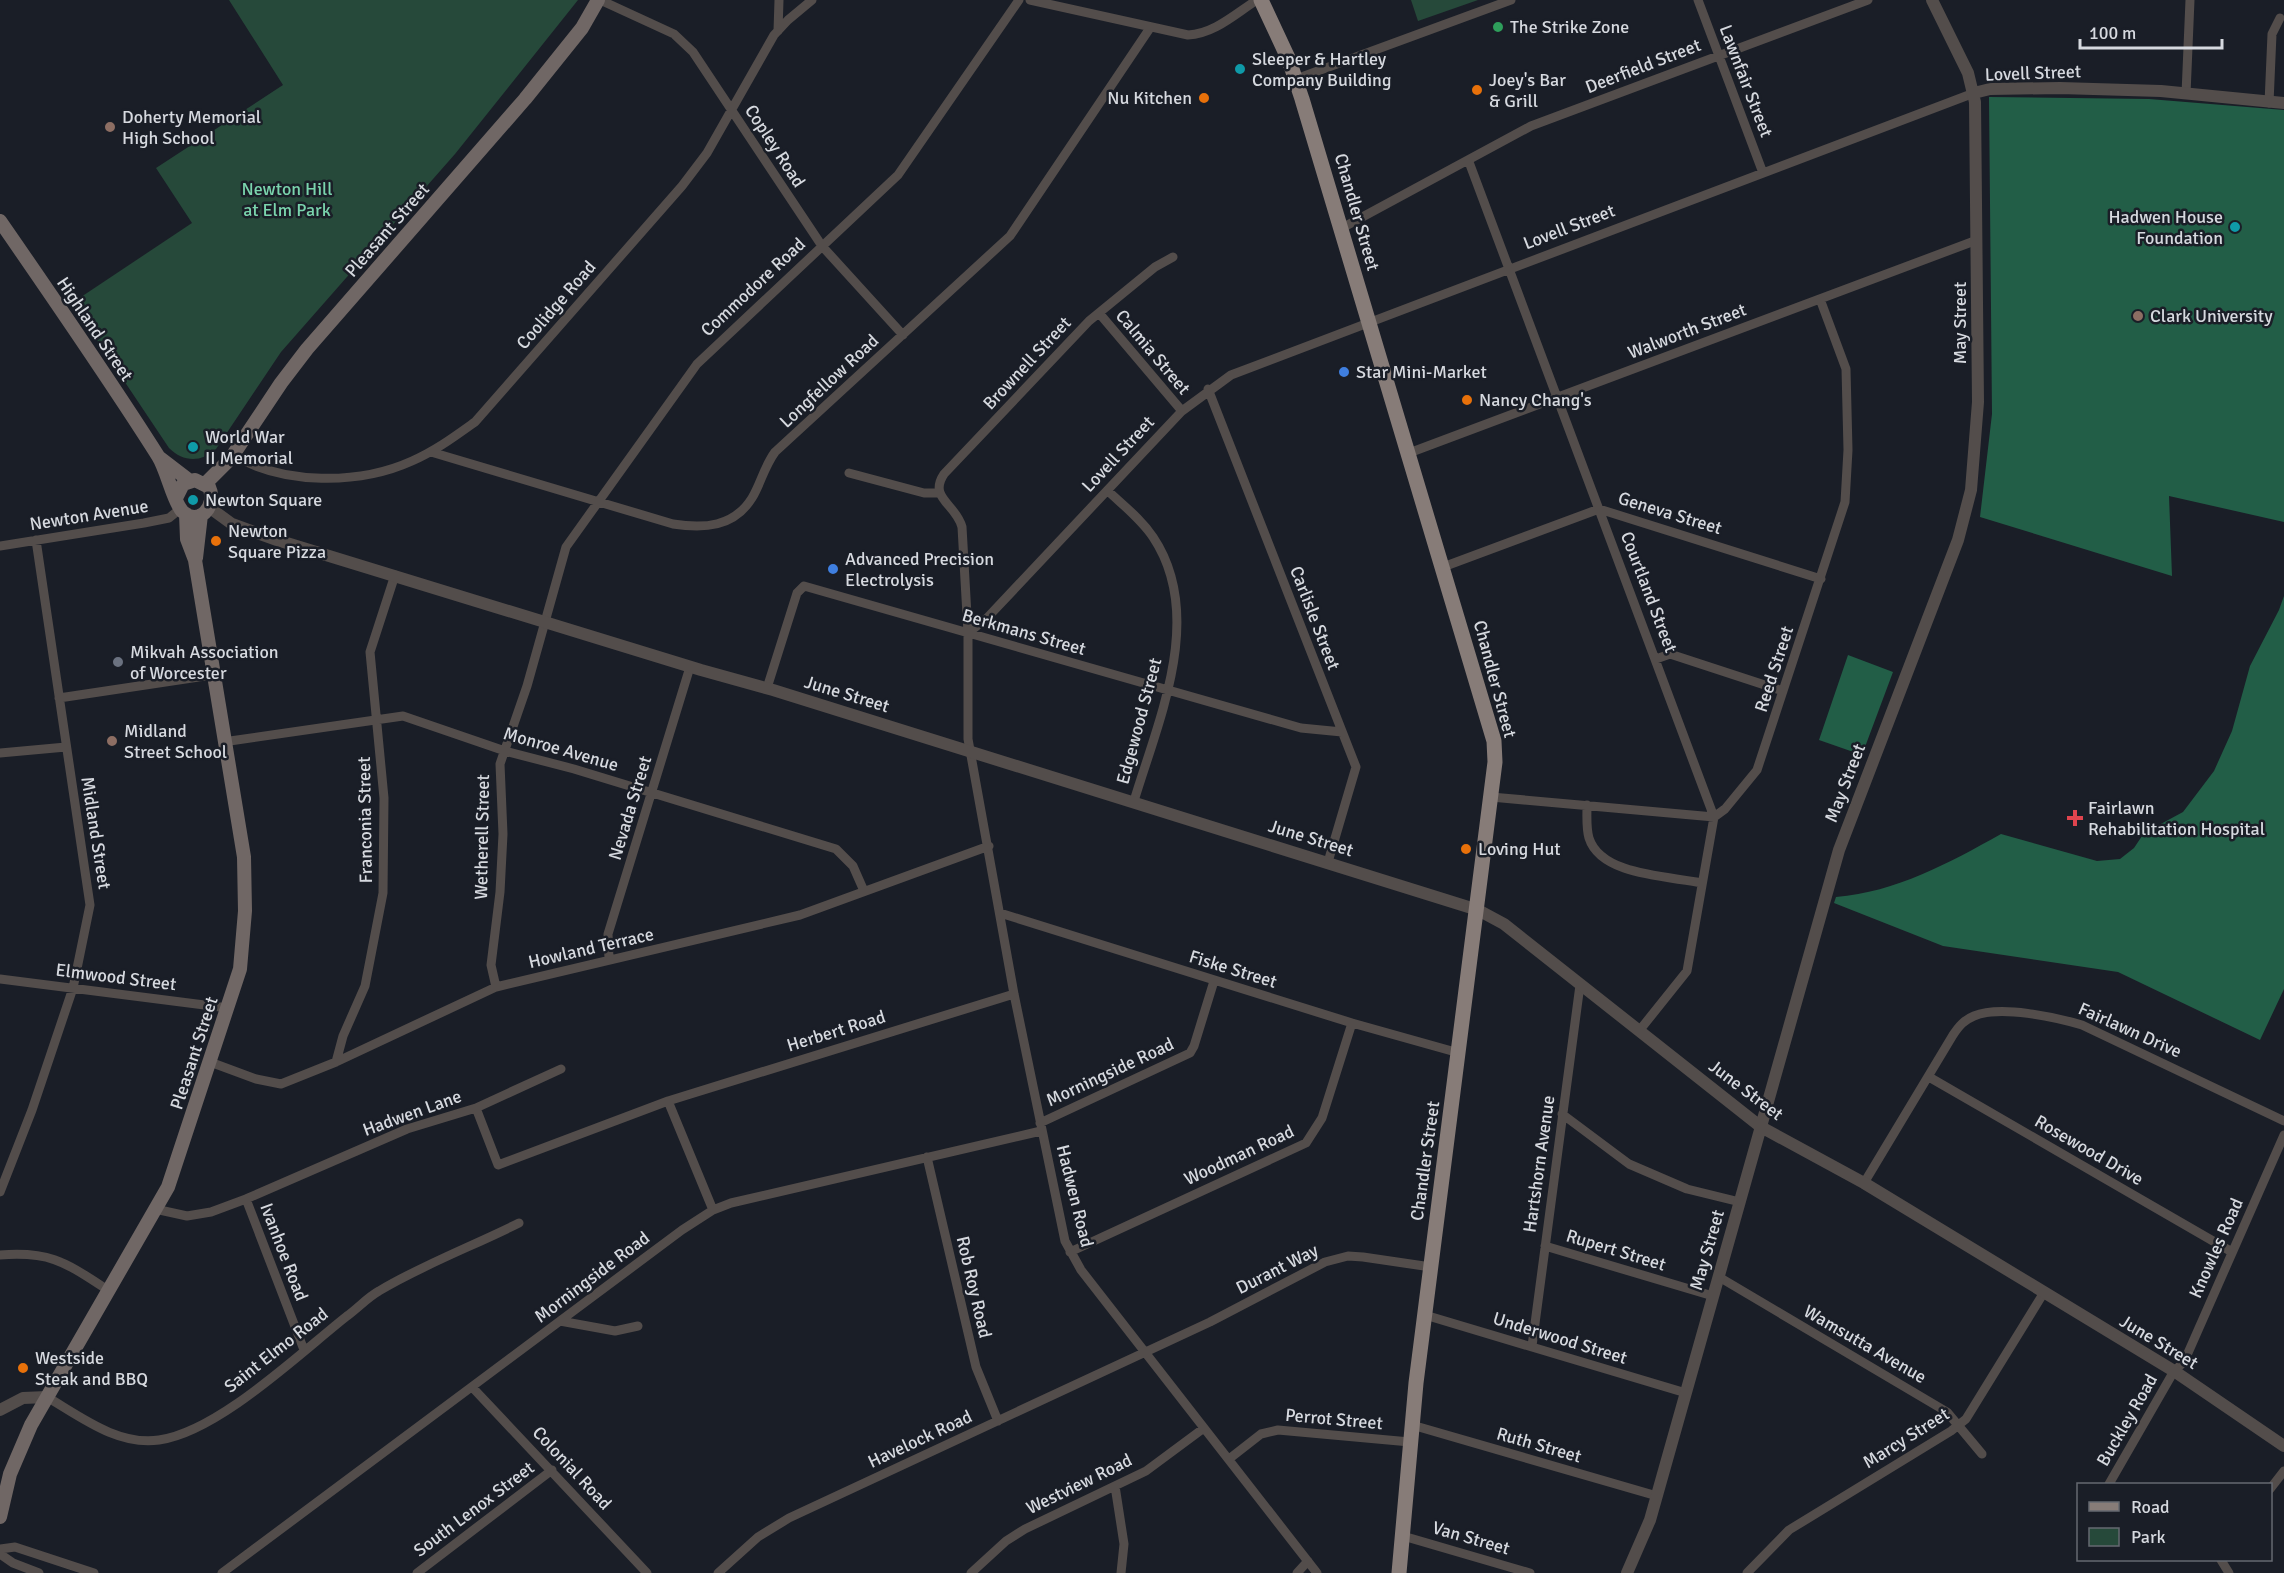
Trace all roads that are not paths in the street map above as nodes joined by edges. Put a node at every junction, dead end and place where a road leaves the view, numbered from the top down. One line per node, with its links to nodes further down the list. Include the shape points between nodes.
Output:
1 (599, 0): 21 (street, Copley Road, via 681,39); 39 (main road, Pleasant Street, via 582,28 525,99 307,349)
2 (778, 0): 14 (street)
3 (812, 0): 14 (street, Coolidge Road)
4 (1019, 0): 27 (street, Commodore Road, via 898,175)
5 (1030, 0): 13 (street)
6 (1259, 0): 13 (street, via 1200,35); 16 (main road, Chandler Street)
7 (1511, 0): 16 (street)
8 (1698, 0): 15 (street, Lawnfair Street)
9 (1868, 0): 15 (street, Deerfield Street)
10 (1932, 0): 17 (street, May Street)
11 (2190, 0): 18 (street)
12 (2280, 18): 19 (street, via 2272,34)
13 (1150, 28): 33 (street, Longfellow Road, via 1010,236)
14 (778, 31): 21 (street, Coolidge Road)
15 (1719, 56): 22 (street, Deerfield Street, via 1531,126); 23 (street, Lawnfair Street)
16 (1296, 79): 25 (main road, Chandler Street)
17 (1974, 93): 18 (street, Lovell Street, via 1990,89 2060,88); 23 (street, Lovell Street); 26 (street, May Street)
18 (2186, 94): 19 (street, Lovell Street)
19 (2269, 103): 20 (street, Lovell Street)
20 (2284, 103)
21 (732, 110): 27 (street, Copley Road); 37 (street, Coolidge Road, via 682,186 500,395 475,422)
22 (1469, 162): 25 (street, Deerfield Street); 29 (street, Courtland Street)
23 (1763, 173): 29 (street, Lovell Street)
24 (0, 221): 40 (main road, Highland Street)
25 (1342, 228): 32 (main road, Chandler Street)
26 (1977, 240): 30 (street, Walworth Street); 103 (street, May Street, via 1978,402 1969,503 1839,850)
27 (822, 246): 33 (street, Copley Road); 46 (street, Commodore Road, via 697,364)
28 (1173, 257): 31 (street, Brownell Street)
29 (1510, 269): 32 (street, Lovell Street); 35 (street, Courtland Street)
30 (1820, 300): 35 (street, Walworth Street); 55 (street, Reed Street, via 1846,369 1848,396 1845,502)
31 (1099, 313): 36 (street, Calmia Street); 45 (street, Brownell Street, via 944,474)
32 (1368, 322): 34 (street, Lovell Street, via 1241,370); 38 (main road, Chandler Street)
33 (903, 335): 46 (street, Longfellow Road, via 775,452 764,467 752,498 732,518 712,526 692,527)
34 (1208, 390): 36 (street, Lovell Street); 66 (street, Carlisle Street)
35 (1558, 397): 38 (street, Walworth Street); 48 (street, Courtland Street)
36 (1182, 411): 44 (street, Lovell Street)
37 (431, 452): 39 (street, Coolidge Road, via 386,470 323,478 273,471); 46 (street, Longfellow Road)
38 (1409, 453): 53 (main road, Chandler Street)
39 (233, 455): 43 (main road, Pleasant Street)
40 (160, 458): 42 (main road, Highland Street); 47 (main road, Highland Street)
41 (849, 473): 45 (street, via 924,493)
42 (190, 481): 43 (main road); 47 (main road, via 183,484)
43 (205, 483): 49 (main road, via 213,498)
44 (1108, 491): 57 (street, Lovell Street); 62 (street, Edgewood Street, via 1154,537 1171,576 1177,623)
45 (939, 493): 57 (street, via 957,513 963,527)
46 (599, 502): 56 (street, Commodore Road, via 566,547)
47 (181, 507): 49 (main road); 50 (street, Newton Avenue, via 169,518); 52 (main road, Pleasant Street)
48 (1599, 509): 53 (street, Geneva Street); 55 (street, Geneva Street); 58 (street, Courtland Street)
49 (206, 512): 52 (main road, Pleasant Street); 54 (street, June Street, via 232,524)
50 (36, 540): 51 (street, Newton Avenue); 64 (street, Midland Street)
51 (0, 546)
52 (195, 560): 60 (main road, Pleasant Street)
53 (1443, 567): 73 (main road, Chandler Street, via 1494,741)
54 (395, 575): 56 (street, June Street); 65 (street, Franconia Street, via 370,652)
55 (1821, 579): 63 (street, Reed Street)
56 (544, 621): 59 (street, June Street); 69 (street, Wetherell Street)
57 (968, 633): 61 (street, Berkmans Street, via 800,587); 62 (street, Berkmans Street); 70 (street)
58 (1656, 659): 63 (street, via 1670,654); 76 (street, Courtland Street)
59 (690, 667): 61 (street, June Street); 72 (street, Nevada Street)
60 (212, 675): 64 (street); 67 (main road, Pleasant Street)
61 (767, 688): 70 (street, June Street)
62 (1168, 689): 66 (street, Berkmans Street, via 1301,728); 74 (street, Edgewood Street)
63 (1783, 691): 76 (street, Reed Street, via 1757,770)
64 (59, 698): 68 (street, Midland Street)
65 (378, 719): 67 (street, Monroe Avenue); 69 (street, Monroe Avenue, via 403,716); 95 (street, Franconia Street, via 384,798 383,892 365,986)
66 (1342, 732): 78 (street, Carlisle Street, via 1356,767)
67 (223, 742): 90 (main road, Pleasant Street, via 244,857 245,898 241,958)
68 (66, 747): 71 (street); 88 (street, Midland Street, via 90,905)
69 (505, 751): 72 (street, Monroe Avenue); 87 (street, Wetherell Street, via 500,764 500,892 491,965)
70 (971, 752): 74 (street, June Street); 77 (street, Hadwen Road)
71 (0, 753)
72 (651, 792): 80 (street, Monroe Avenue, via 836,849 847,857); 83 (street, Nevada Street, via 608,934)
73 (1491, 797): 75 (street); 81 (main road, Chandler Street)
74 (1134, 801): 78 (street, June Street)
75 (1587, 805): 76 (street); 79 (street, via 1589,838 1604,859 1628,869)
76 (1714, 817): 79 (street)
77 (989, 846): 80 (street, Howland Terrace); 82 (street, Hadwen Road)
78 (1328, 862): 81 (street, June Street)
79 (1702, 883): 92 (street, via 1687,971)
80 (864, 891): 83 (street, Howland Terrace, via 800,915)
81 (1478, 910): 86 (street, June Street, via 1504,924); 93 (main road, Chandler Street)
82 (1000, 913): 85 (street, Fiske Street); 89 (street, Hadwen Road)
83 (609, 959): 87 (street, Howland Terrace)
84 (0, 979): 88 (street, Elmwood Street)
85 (1214, 981): 91 (street, Fiske Street); 102 (street, Morningside Road, via 1190,1053)
86 (1580, 986): 92 (street, June Street); 100 (street, Hartshorn Avenue)
87 (496, 987): 95 (street, Howland Terrace)
88 (73, 988): 90 (street, Elmwood Street); 107 (street, Midland Street, via 32,1110)
89 (1014, 994): 98 (street, Herbert Road); 102 (street, Hadwen Road)
90 (228, 1008): 94 (main road, Pleasant Street)
91 (1352, 1023): 93 (street, Fiske Street); 114 (street, Woodman Road, via 1322,1118 1306,1143)
92 (1639, 1030): 103 (street, June Street)
93 (1459, 1053): 117 (main road, Chandler Street)
94 (210, 1062): 95 (street, Howland Terrace, via 281,1084); 110 (main road, Pleasant Street, via 174,1171)
95 (336, 1062)
96 (561, 1069): 99 (street)
97 (1929, 1077): 101 (street, Fairlawn Drive, via 1961,1023 1972,1016 1998,1011 2055,1018 2110,1036); 106 (street, Fairlawn Drive); 115 (street, Rosewood Drive)
98 (668, 1101): 99 (street, Hadwen Lane, via 498,1165); 111 (street)
99 (476, 1108): 108 (street, Hadwen Lane, via 407,1129)
100 (1562, 1114): 109 (street, via 1629,1164 1687,1189); 113 (street, Hartshorn Avenue)
101 (2284, 1121)
102 (1041, 1127): 105 (street, Morningside Road); 114 (street, Hadwen Road)
103 (1761, 1127): 106 (street, June Street); 109 (street, May Street)
104 (2284, 1135): 115 (street, Knowles Road)
105 (927, 1157): 111 (street, Morningside Road); 133 (street, Rob Roy Road, via 976,1367)
106 (1864, 1183): 120 (street, June Street)
107 (0, 1189)
108 (246, 1199): 110 (street, Hadwen Lane, via 187,1216); 126 (street, Ivanhoe Road)
109 (1740, 1202): 118 (street, May Street)
110 (155, 1209): 119 (main road, Pleasant Street)
111 (713, 1210): 123 (street, Morningside Road)
112 (519, 1223): 126 (street, Saint Elmo Road, via 378,1291)
113 (1545, 1246): 121 (street, Rupert Street); 125 (street, Hartshorn Avenue)
114 (1070, 1252): 127 (street, Hadwen Road)
115 (2232, 1252): 128 (street, Knowles Road, via 2184,1362)
116 (0, 1255): 119 (street, via 39,1254 77,1270)
117 (1431, 1267): 122 (main road, Chandler Street); 127 (street, Durant Way, via 1363,1257 1336,1258)
118 (1719, 1277): 121 (street, May Street); 135 (street, Wamsutta Avenue, via 1947,1412)
119 (108, 1290): 131 (main road, Pleasant Street)
120 (2043, 1294): 128 (street, June Street); 135 (street, Marcy Street, via 1972,1412)
121 (1713, 1296): 130 (street, May Street)
122 (1425, 1315): 125 (street, Underwood Street); 134 (main road, Chandler Street)
123 (560, 1321): 124 (street, via 615,1331); 129 (street, Morningside Road)
124 (638, 1326)
125 (1532, 1346): 130 (street, Underwood Street)
126 (304, 1350): 131 (street, Saint Elmo Road, via 212,1420 187,1433 159,1440 129,1439 110,1433)
127 (1146, 1351): 133 (street, Havelock Road); 136 (street, Hadwen Road)
128 (2174, 1371): 138 (street, June Street); 143 (street, Buckley Road)
129 (472, 1387): 141 (street, Colonial Road); 155 (street, Morningside Road)
130 (1686, 1393): 146 (street, May Street)
131 (47, 1397): 132 (street, via 23,1398); 147 (main road, Pleasant Street, via 17,1456)
132 (0, 1410)
133 (998, 1421): 157 (street, Havelock Road, via 786,1520 758,1537)
134 (1412, 1425): 137 (main road, Chandler Street); 146 (street, Ruth Street)
135 (1959, 1426): 139 (street, Wamsutta Avenue); 165 (street, Marcy Street, via 1789,1530)
136 (1204, 1428): 140 (street, Hadwen Road); 144 (street, Westview Road, via 1156,1464)
137 (1410, 1442): 140 (street, Perrot Street, via 1278,1430 1261,1434); 148 (main road, Chandler Street)
138 (2284, 1446)
139 (1982, 1454)
140 (1229, 1459): 151 (street, Hadwen Road)
141 (552, 1470): 152 (street, Colonial Road); 156 (street, South Lenox Street)
142 (2284, 1471): 145 (street)
143 (2110, 1483)
144 (1115, 1486): 158 (street, Westview Road, via 1025,1528); 159 (street, via 1124,1544)
145 (2272, 1488)
146 (1657, 1496): 164 (street, May Street)
147 (0, 1517)
148 (1402, 1536): 162 (main road, Chandler Street); 163 (street, Van Street)
149 (0, 1549): 154 (street, via 15,1547)
150 (0, 1554): 153 (street)
151 (1308, 1561): 160 (street); 161 (street, Hadwen Road)
152 (641, 1571)
153 (39, 1573)
154 (94, 1573)
155 (222, 1573)
156 (417, 1573)
157 (718, 1573)
158 (971, 1573)
159 (1121, 1573)
160 (1297, 1573)
161 (1317, 1573)
162 (1399, 1573)
163 (1530, 1573)
164 (1627, 1573)
165 (1747, 1573)

